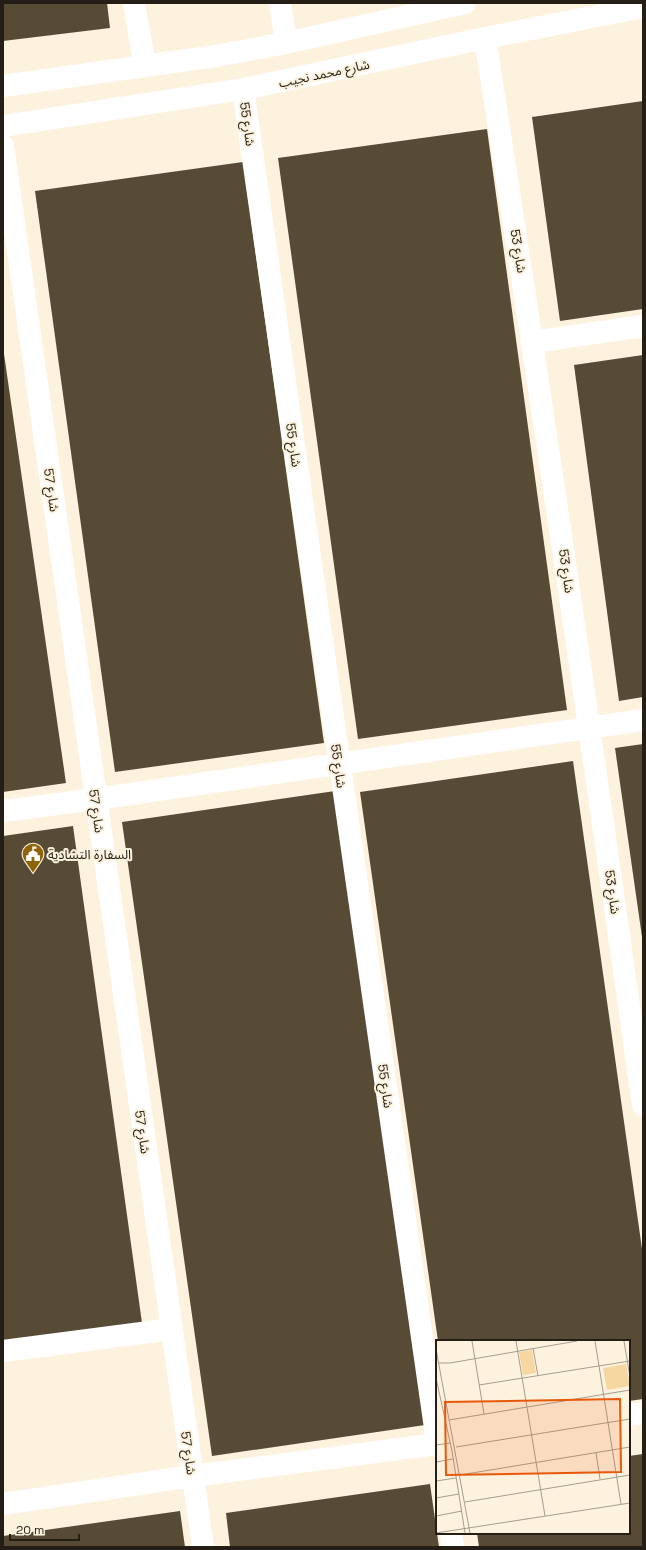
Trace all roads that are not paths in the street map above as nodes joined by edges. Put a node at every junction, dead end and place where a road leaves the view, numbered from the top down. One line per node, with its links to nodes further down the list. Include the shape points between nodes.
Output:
1 (134, 3): 7 (street)
2 (280, 3): 6 (street)
3 (454, 4): 6 (street)
4 (643, 7): 5 (street, شارع محمد نجيب)
5 (485, 38): 9 (street, شارع محمد نجيب); 13 (street, شارع 53)
6 (286, 43): 7 (street)
7 (145, 66): 8 (street)
8 (3, 86)
9 (243, 90): 10 (street, شارع محمد نجيب); 16 (street, شارع 55)
10 (3, 126)
11 (3, 146): 17 (street, شارع 57)
12 (643, 326): 13 (street)
13 (533, 342): 15 (street, شارع 53)
14 (643, 720): 15 (street)
15 (590, 728): 16 (street); 19 (street, شارع 53)
16 (339, 765): 17 (street); 24 (street, شارع 55)
17 (96, 799): 18 (street); 20 (street, شارع 57)
18 (3, 812)
19 (643, 1105)
20 (172, 1329): 21 (street); 26 (street, شارع 57)
21 (3, 1351)
22 (643, 1413): 23 (street)
23 (630, 1415)
24 (436, 1436)
25 (436, 1443): 26 (street)
26 (193, 1476): 27 (street); 29 (street, شارع 57)
27 (3, 1504)
28 (451, 1534): 30 (street)
29 (203, 1547)
30 (453, 1547)

